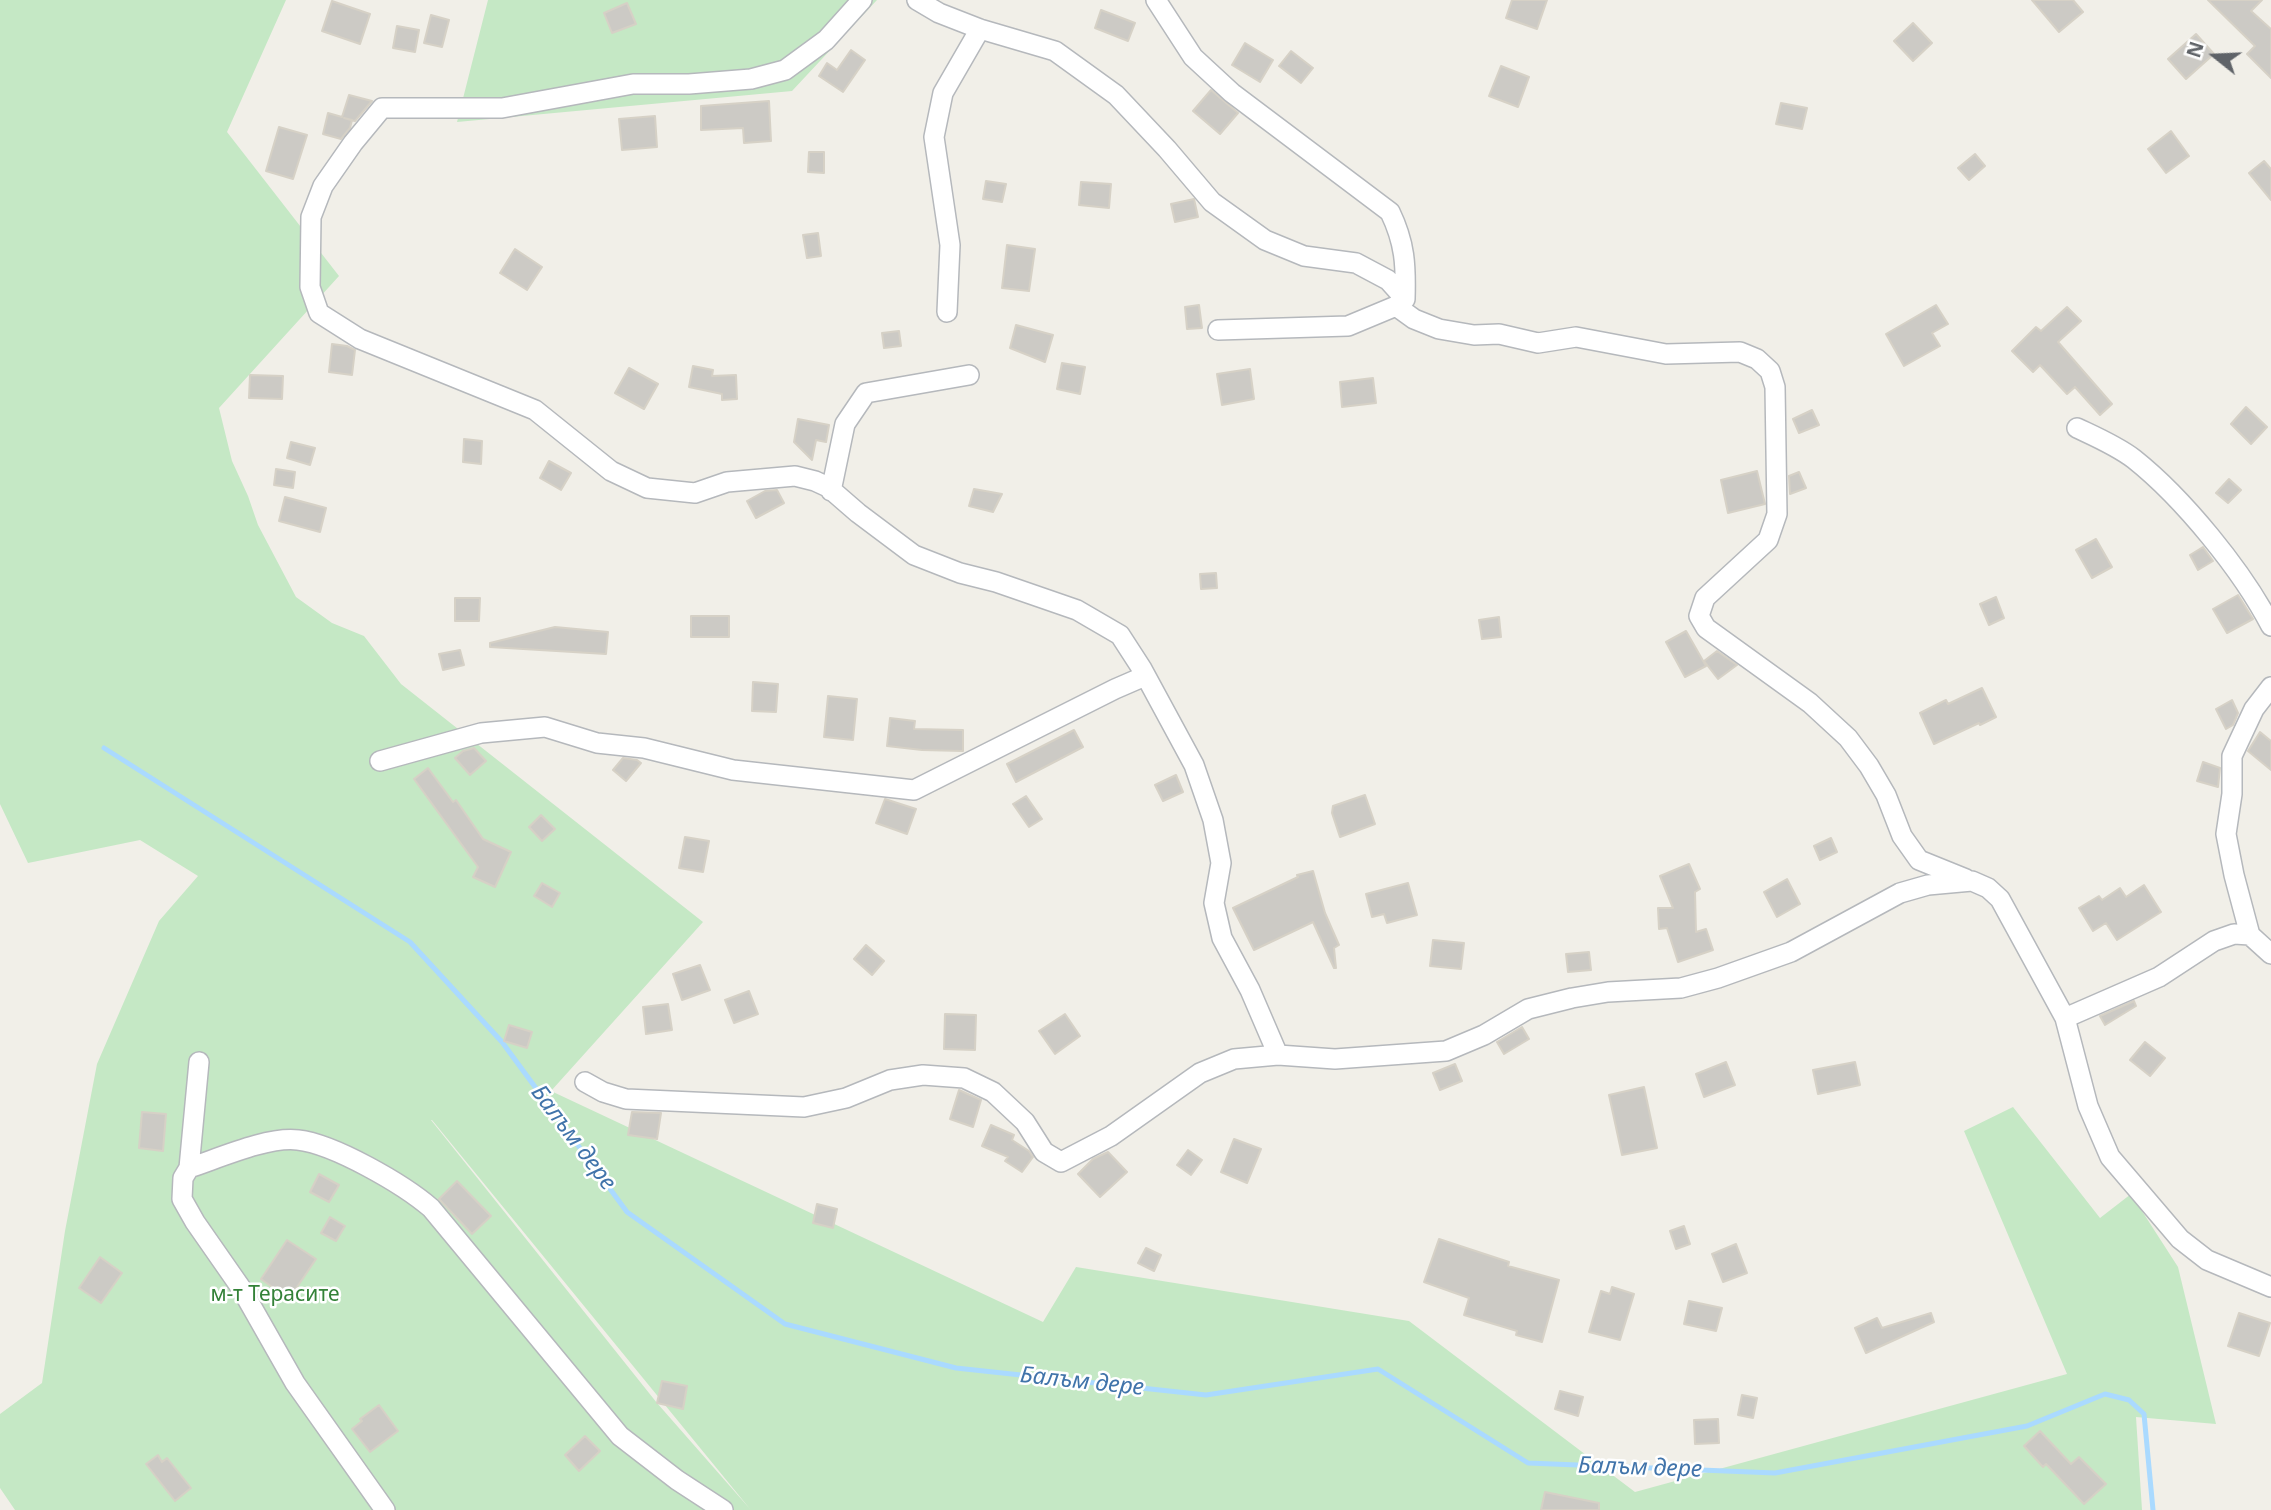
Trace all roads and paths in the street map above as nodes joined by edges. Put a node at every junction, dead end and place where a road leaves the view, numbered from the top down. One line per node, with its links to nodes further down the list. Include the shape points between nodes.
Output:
1 (862, 0): 10 (street, via 826,40 785,70 751,79 633,84 502,108 382,108 323,186 311,217 310,287 319,313 360,340 535,410 611,471 647,488 695,493 727,482 795,476)
2 (917, 0): 4 (street)
3 (1156, 0): 5 (street, via 1193,57 1232,93 1390,212 1401,235 1406,266)
4 (980, 29): 5 (street, via 1055,51 1116,95 1212,202 1265,240 1304,256 1356,263 1388,280); 6 (street, via 943,93 934,137 950,245)
5 (1401, 302): 7 (street, via 1348,326); 17 (street, via 1414,319 1439,329 1538,343 1576,337 1666,355 1740,352 1770,371 1775,387 1777,514 1768,540 1705,598 1699,616 1706,628 1810,703 1848,738 1869,766 1902,836 1919,860)
6 (947, 312)
7 (1218, 330)
8 (969, 375): 10 (street, via 866,393 845,424)
9 (2077, 428): 11 (street, via 2133,458 2171,492 2222,551)
10 (831, 491): 12 (street, via 914,555 1077,610 1120,635)
11 (2271, 626)
12 (1145, 676): 16 (street, via 914,790 733,770 644,748 597,743 545,727 481,733); 21 (street, via 1194,765 1206,798 1222,863 1214,903 1222,938)
13 (2271, 687): 14 (street)
14 (2254, 709): 15 (street); 18 (street, via 2232,756 2225,834)
15 (2271, 720)
16 (380, 761)
17 (1972, 881): 20 (street, via 2000,899); 21 (street, via 1928,884 1900,893 1791,952 1718,978 1681,988 1608,992 1528,1009 1446,1051 1335,1059)
18 (2250, 935): 19 (street); 20 (street, via 2234,934 2214,941 2159,977)
19 (2271, 954)
20 (2065, 1018): 25 (street, via 2088,1105 2110,1157 2180,1239 2207,1260)
21 (1278, 1055): 23 (street, via 1234,1059 1200,1073 1111,1136 1061,1162 1044,1152 1025,1122 993,1092 964,1078 923,1075 890,1080 846,1098 804,1107 626,1099)
22 (199, 1062): 24 (street)
23 (585, 1082)
24 (188, 1168): 26 (street, via 182,1199 195,1223 241,1288 295,1383); 27 (street, via 258,1145 296,1139 333,1149 417,1196 620,1436)
25 (2271, 1287)
26 (386, 1510)
27 (723, 1510)

